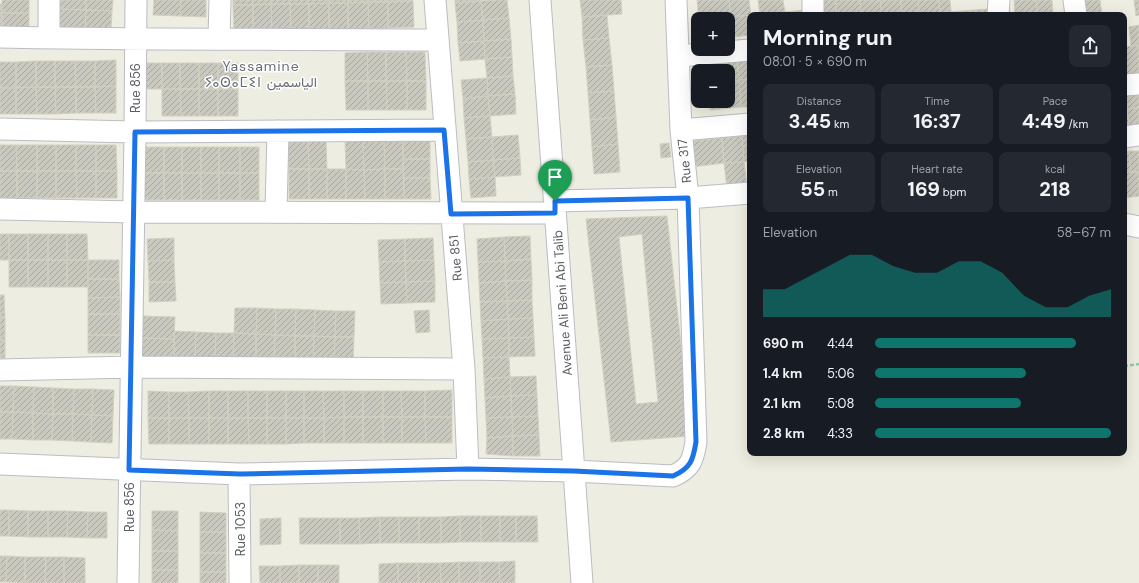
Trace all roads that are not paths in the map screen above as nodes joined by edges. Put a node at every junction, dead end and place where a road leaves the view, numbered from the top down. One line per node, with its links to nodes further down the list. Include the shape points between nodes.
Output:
1 (49, 0): 14 (street)
2 (136, 0): 16 (street, Rue 856)
3 (220, 0): 15 (street)
4 (435, 0): 17 (street, Rue 851)
5 (540, 0): 32 (street, Avenue Ali Beni Abi Talib)
6 (676, 0): 19 (street, Rue 317)
7 (813, 0): 10 (street)
8 (999, 0): 11 (street)
9 (1074, 0): 12 (street)
10 (813, 12)
11 (998, 12)
12 (1076, 12)
13 (0, 37): 14 (street)
14 (49, 38): 16 (street)
15 (219, 38): 16 (street); 17 (street)
16 (135, 39): 27 (street, Rue 856)
17 (437, 40): 24 (street, Rue 851)
18 (747, 50): 19 (street)
19 (678, 56): 25 (street, Rue 317)
20 (1139, 84): 21 (street)
21 (1127, 85)
22 (747, 124): 25 (street)
23 (0, 129): 27 (street)
24 (444, 130): 26 (street); 36 (street, Rue 851)
25 (681, 130): 31 (street, Rue 317)
26 (278, 131): 27 (street); 35 (street)
27 (135, 132): 34 (street, Rue 856)
28 (1139, 135): 29 (street)
29 (1127, 137)
30 (747, 193): 31 (street)
31 (688, 198): 32 (street); 45 (street, Rue 317, via 696,442 689,466 673,476)
32 (555, 207): 36 (street); 45 (street, Avenue Ali Beni Abi Talib)
33 (0, 209): 34 (street)
34 (134, 212): 35 (street); 39 (street, Rue 856)
35 (276, 212): 36 (street)
36 (451, 214): 40 (street, Rue 851)
37 (1127, 225): 38 (street)
38 (1139, 227)
39 (132, 368): 40 (street); 41 (street); 44 (street, Rue 856)
40 (464, 369): 43 (street, Rue 851)
41 (0, 370)
42 (0, 464): 44 (street, Rue 317)
43 (468, 469): 45 (street, Rue 317); 46 (street, Rue 317)
44 (129, 470): 46 (street, Rue 317); 47 (street, Rue 856)
45 (574, 471): 49 (street, Avenue Ali Beni Abi Talib)
46 (240, 474): 48 (street, Rue 1053)
47 (128, 583)
48 (240, 583)
49 (582, 583)

